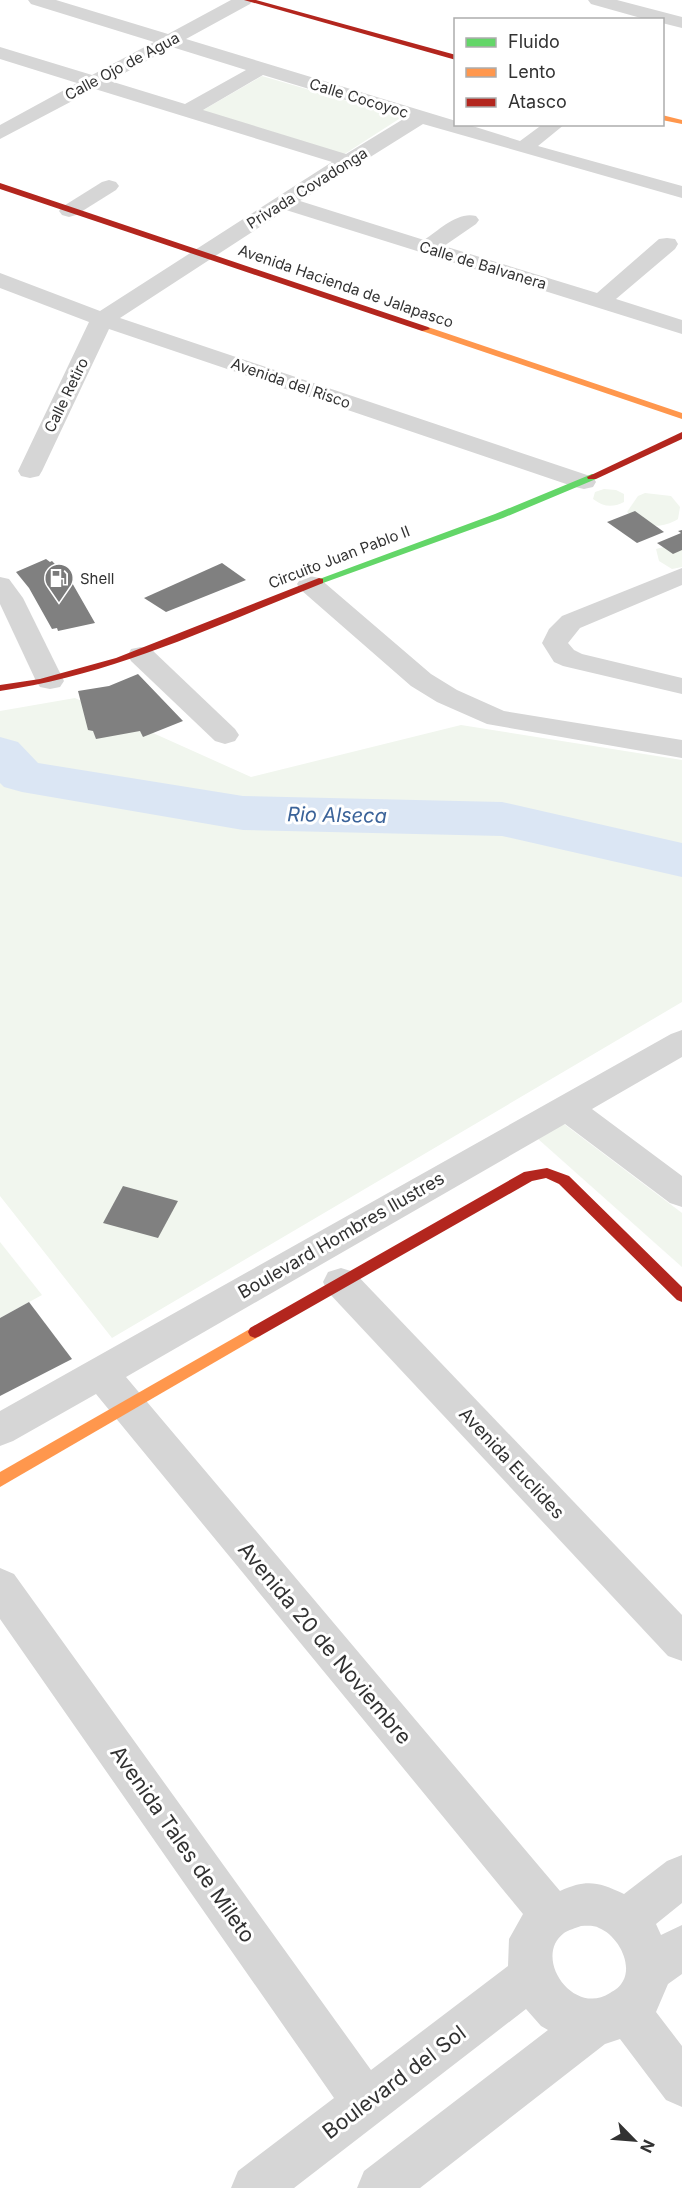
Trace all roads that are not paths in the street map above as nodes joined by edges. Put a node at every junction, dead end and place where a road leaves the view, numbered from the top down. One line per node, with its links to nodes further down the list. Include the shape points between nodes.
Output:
1 (37, 0): 9 (street, Calle Cocoyoc)
2 (246, 0): 9 (street, Calle Ojo de Agua); 12 (street)
3 (290, 0): 10 (street)
4 (597, 0): 6 (street)
5 (647, 0): 6 (street)
6 (629, 8): 7 (street); 8 (street)
7 (607, 18)
8 (682, 22)
9 (170, 40): 13 (street, Calle Cocoyoc); 14 (street, Calle Ojo de Agua)
10 (454, 45)
11 (0, 53): 14 (street)
12 (454, 57)
13 (262, 68): 17 (street); 18 (street, Calle Cocoyoc)
14 (91, 82): 17 (street); 22 (street, Calle Ojo de Agua)
15 (664, 104): 16 (street)
16 (682, 109)
17 (187, 111): 24 (street)
18 (422, 117): 23 (street, Calle Cocoyoc); 24 (street, Privada Covadonga)
19 (664, 117): 20 (street)
20 (682, 122)
21 (553, 126): 23 (street)
22 (0, 133)
23 (523, 148): 27 (street, Calle Cocoyoc)
24 (348, 161): 28 (street, Privada Covadonga)
25 (0, 186): 29 (street, Avenida Hacienda de Jalapasco)
26 (109, 186): 29 (street)
27 (682, 192)
28 (284, 203): 32 (street, Calle de Balvanera); 33 (street, Privada Covadonga)
29 (69, 211): 33 (street, Avenida Hacienda de Jalapasco)
30 (469, 220): 32 (street)
31 (667, 244): 35 (street)
32 (426, 248): 35 (street, Calle de Balvanera)
33 (203, 255): 38 (street, Privada Covadonga); 40 (street, Avenida Hacienda de Jalapasco)
34 (0, 280): 36 (street, Avenida del Risco)
35 (602, 300): 39 (street, Calle de Balvanera)
36 (64, 305): 37 (street); 38 (street, Avenida del Risco)
37 (11, 306)
38 (102, 319): 42 (street, Calle Retiro); 43 (street, Avenida del Risco)
39 (682, 327)
40 (682, 416)
41 (682, 435): 43 (street, Circuito Juan Pablo II)
42 (30, 471)
43 (584, 482): 45 (street, Circuito Juan Pablo II)
44 (682, 576): 48 (street, via 571,622)
45 (310, 584): 49 (street, Circuito Juan Pablo II); 54 (street, via 421,680 473,709 497,718)
46 (0, 585): 50 (street)
47 (682, 598): 48 (street, via 616,626)
48 (558, 635): 51 (street, via 558,650 573,660)
49 (141, 655): 50 (street, Circuito Juan Pablo II); 53 (street)
50 (50, 681): 52 (street, Circuito Juan Pablo II)
51 (682, 687)
52 (0, 688)
53 (225, 735)
54 (682, 749)
55 (682, 1042): 56 (street, Boulevard Hombres Ilustres)
56 (566, 1107): 57 (street); 60 (street, Boulevard Hombres Ilustres)
57 (682, 1194)
58 (341, 1282): 59 (street, via 529,1176 547,1173 564,1180); 61 (street); 65 (street, Avenida Euclides)
59 (682, 1296)
60 (100, 1371): 61 (street, Avenida 20 de Noviembre); 62 (street, Boulevard Hombres Ilustres)
61 (127, 1406): 63 (street); 67 (street, Avenida 20 de Noviembre)
62 (0, 1430)
63 (0, 1480)
64 (0, 1586): 73 (street, Avenida Tales de Mileto)
65 (682, 1643)
66 (682, 1876): 68 (street)
67 (550, 1914): 68 (street, via 580,1904 597,1905); 70 (street, via 536,1932 529,1953)
68 (626, 1920): 69 (street, via 647,1953)
69 (665, 1959): 71 (street, via 638,2000)
70 (532, 1976): 71 (street, via 541,1996 575,2020); 73 (street, Boulevard del Sol)
71 (612, 2017): 72 (street); 75 (street)
72 (682, 2084)
73 (366, 2103): 74 (street, Boulevard del Sol)
74 (255, 2188)
75 (381, 2188)

